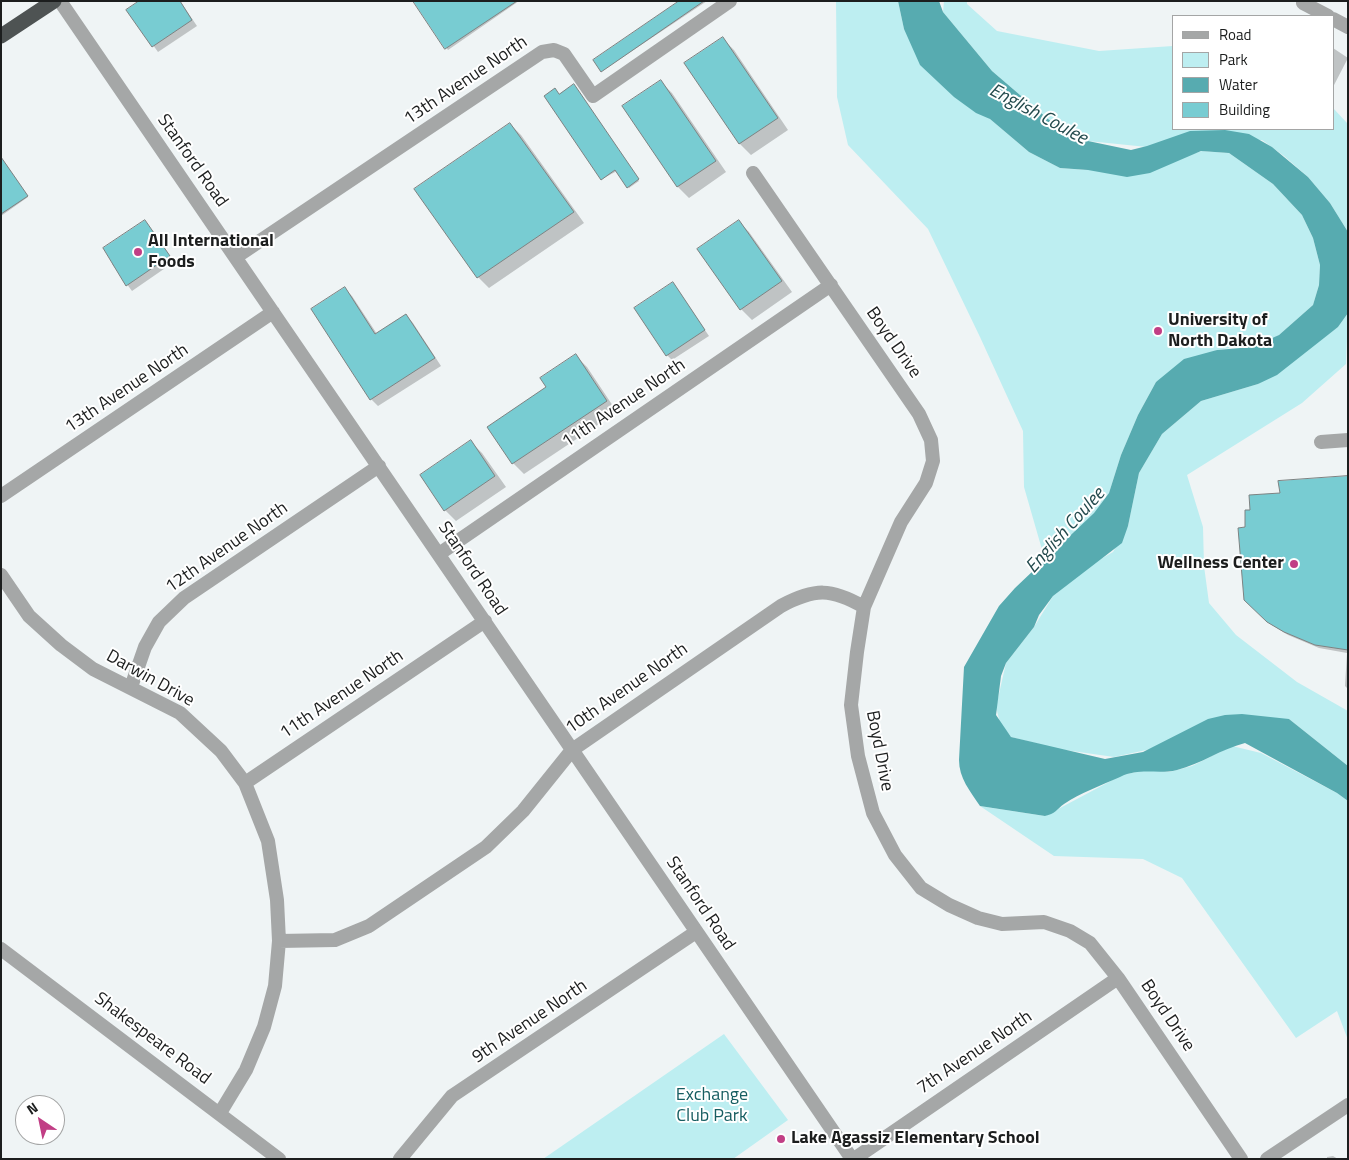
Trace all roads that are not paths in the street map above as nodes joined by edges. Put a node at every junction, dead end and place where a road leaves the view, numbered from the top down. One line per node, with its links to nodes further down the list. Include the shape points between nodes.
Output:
1 (54, 1): 8 (highway)
2 (60, 1): 10 (street, Stanford Road)
3 (730, 1): 10 (street, 13th Avenue North, via 593,96 564,54 554,50 542,52)
4 (1303, 3): 5 (street)
5 (1326, 15)
6 (1334, 20): 7 (street)
7 (1348, 27)
8 (1, 36)
9 (753, 172): 11 (street, Boyd Drive)
10 (236, 257): 12 (street, Stanford Road)
11 (831, 285): 17 (street, 11th Avenue North); 19 (street, Boyd Drive, via 919,414 931,440 934,461 926,484 901,522)
12 (273, 312): 15 (street, Stanford Road); 16 (street, 13th Avenue North)
13 (1348, 440): 14 (street)
14 (1321, 442)
15 (379, 466): 17 (street, Stanford Road); 21 (street, 12th Avenue North, via 184,598 159,622 145,647)
16 (1, 496)
17 (439, 554): 20 (street, Stanford Road)
18 (1, 576): 21 (street, Darwin Drive, via 29,616 61,646 93,669)
19 (864, 607): 22 (street, 10th Avenue North, via 844,595 824,591 800,596); 27 (street, Boyd Drive, via 851,706 858,756 873,813 895,855 921,888 950,906 1002,924 1044,922 1070,932 1090,944)
20 (485, 621): 22 (street, Stanford Road); 23 (street, 11th Avenue North)
21 (131, 687): 23 (street, Darwin Drive, via 180,713 221,751)
22 (572, 750): 24 (street, Stanford Road); 25 (street, 10th Avenue North, via 523,811 486,847 369,926 335,940)
23 (245, 783): 25 (street, Darwin Drive, via 268,841)
24 (696, 932): 31 (street, 9th Avenue North, via 452,1096); 32 (street, Stanford Road)
25 (279, 941): 29 (street, Darwin Drive, via 275,986 264,1027 246,1070)
26 (1, 948): 29 (street, Shakespeare Road)
27 (1118, 978): 32 (street, 7th Avenue North); 33 (street, Boyd Drive)
28 (1348, 1105): 34 (street)
29 (220, 1114): 30 (street, Shakespeare Road)
30 (279, 1159)
31 (400, 1159)
32 (853, 1159)
33 (1241, 1159)
34 (1268, 1159)

